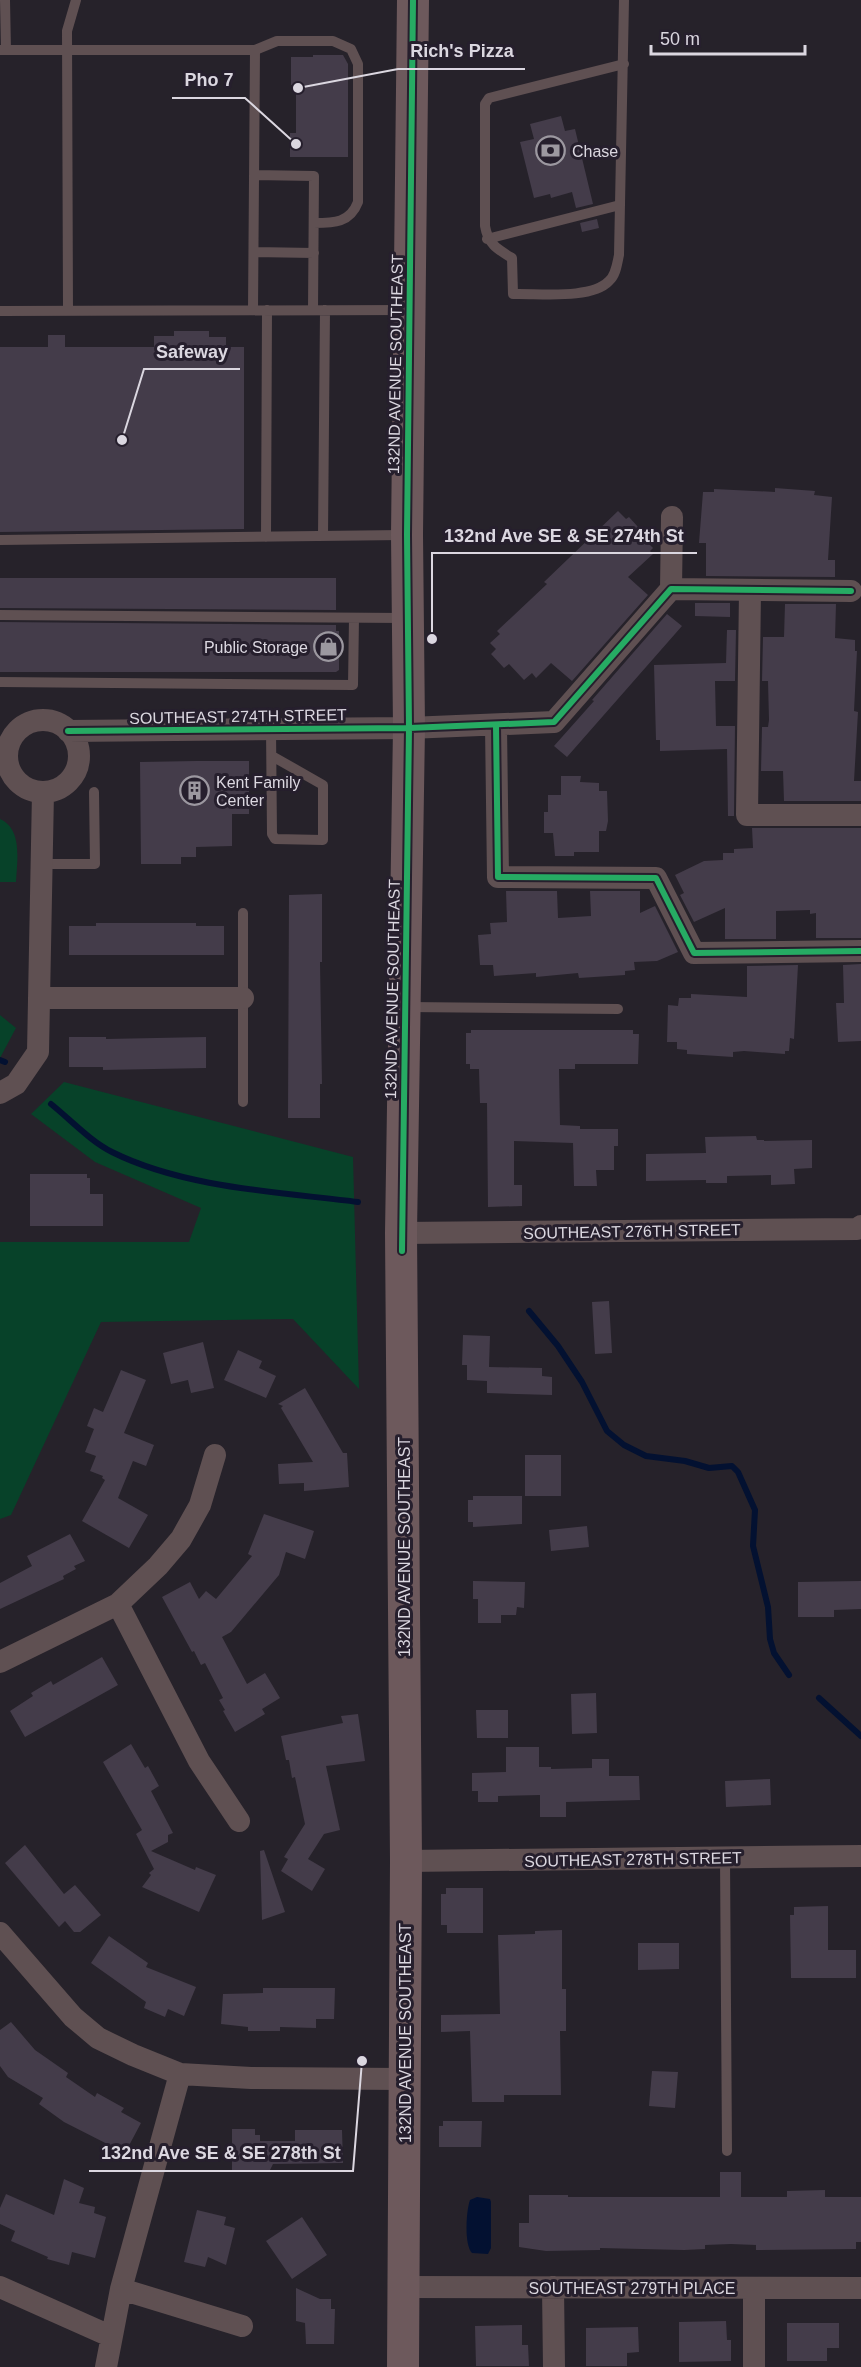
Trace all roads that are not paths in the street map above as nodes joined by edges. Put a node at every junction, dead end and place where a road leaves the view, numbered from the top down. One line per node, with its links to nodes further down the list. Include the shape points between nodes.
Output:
1 (5, 0): 5 (lane)
2 (76, 0): 6 (lane, via 67,31)
3 (413, 0): 20 (main road, 132ND AVENUE SOUTHEAST)
4 (624, 0): 8 (lane)
5 (3, 50): 6 (lane)
6 (67, 50): 7 (lane); 15 (lane)
7 (255, 50): 9 (lane); 11 (lane, via 277,41 333,41 351,49 356,56 358,202 344,220)
8 (624, 64): 10 (lane); 12 (lane, via 489,98 485,104)
9 (254, 175): 11 (lane, via 314,176); 13 (lane)
10 (620, 205): 12 (lane); 12 (lane, via 616,269 600,289 583,293 513,294 512,258)
11 (314, 223): 14 (lane)
12 (487, 239)
13 (254, 252): 14 (lane); 16 (lane)
14 (314, 253): 18 (lane)
15 (68, 310): 16 (lane); 21 (lane)
16 (253, 310): 17 (lane)
17 (267, 310): 18 (lane); 24 (lane)
18 (313, 310): 19 (lane)
19 (325, 310): 20 (lane); 25 (lane)
20 (409, 310): 23 (main road, 132ND AVENUE SOUTHEAST)
21 (0, 311)
22 (672, 517): 27 (street)
23 (407, 536): 25 (lane); 32 (main road, 132ND AVENUE SOUTHEAST)
24 (266, 537): 25 (lane); 26 (lane)
25 (323, 537)
26 (0, 540)
27 (671, 589): 28 (street); 34 (street, via 554,722)
28 (750, 591): 29 (street); 42 (street, via 747,814)
29 (852, 591)
30 (0, 615): 31 (lane)
31 (354, 618): 32 (lane); 33 (lane, via 353,685)
32 (408, 618): 35 (main road, 132ND AVENUE SOUTHEAST)
33 (0, 682)
34 (496, 726): 35 (street); 45 (street, via 498,877 656,878 694,953)
35 (409, 728): 36 (street, SOUTHEAST 274TH STREET); 48 (main road, 132ND AVENUE SOUTHEAST)
36 (271, 729): 37 (street, SOUTHEAST 274TH STREET); 39 (lane)
37 (68, 731): 38 (street, SOUTHEAST 274TH STREET, via 59,724 36,721); 40 (street, via 75,741 78,764 65,784)
38 (8, 732): 40 (street, SOUTHEAST 274TH STREET, via 8,765 13,776 31,791)
39 (272, 756): 39 (lane, via 272,834 275,839 322,840 323,785)
40 (44, 792): 43 (street)
41 (94, 792): 43 (lane, via 95,864)
42 (861, 814)
43 (42, 864): 46 (street)
44 (243, 913): 47 (lane)
45 (861, 951)
46 (39, 998): 47 (street); 50 (street, via 38,1052 16,1084)
47 (243, 998): 51 (lane)
48 (405, 1007): 49 (lane); 53 (main road, 132ND AVENUE SOUTHEAST)
49 (618, 1009)
50 (0, 1093)
51 (243, 1102)
52 (861, 1226): 53 (street, SOUTHEAST 276TH STREET)
53 (401, 1233): 60 (main road, 132ND AVENUE SOUTHEAST)
54 (215, 1455): 55 (street, via 200,1505 181,1539)
55 (118, 1604): 56 (street); 57 (street, via 199,1761)
56 (0, 1662)
57 (238, 1821)
58 (861, 1857): 59 (street, SOUTHEAST 278TH STREET)
59 (725, 1858): 60 (street, SOUTHEAST 278TH STREET); 64 (lane)
60 (406, 1861): 63 (main road, 132ND AVENUE SOUTHEAST)
61 (0, 1933): 62 (street, via 73,2017 98,2038)
62 (180, 2074): 63 (street); 70 (street)
63 (404, 2079): 66 (main road, 132ND AVENUE SOUTHEAST)
64 (728, 2151)
65 (0, 2287): 72 (street)
66 (404, 2287): 67 (street, SOUTHEAST 279TH PLACE); 74 (main road, 132ND AVENUE SOUTHEAST)
67 (553, 2288): 68 (street, SOUTHEAST 279TH PLACE); 75 (street)
68 (754, 2288): 69 (street, SOUTHEAST 279TH PLACE); 76 (street)
69 (861, 2288)
70 (121, 2289): 71 (street); 72 (street)
71 (242, 2326)
72 (110, 2336): 73 (street)
73 (106, 2367)
74 (403, 2367)
75 (554, 2367)
76 (754, 2367)

